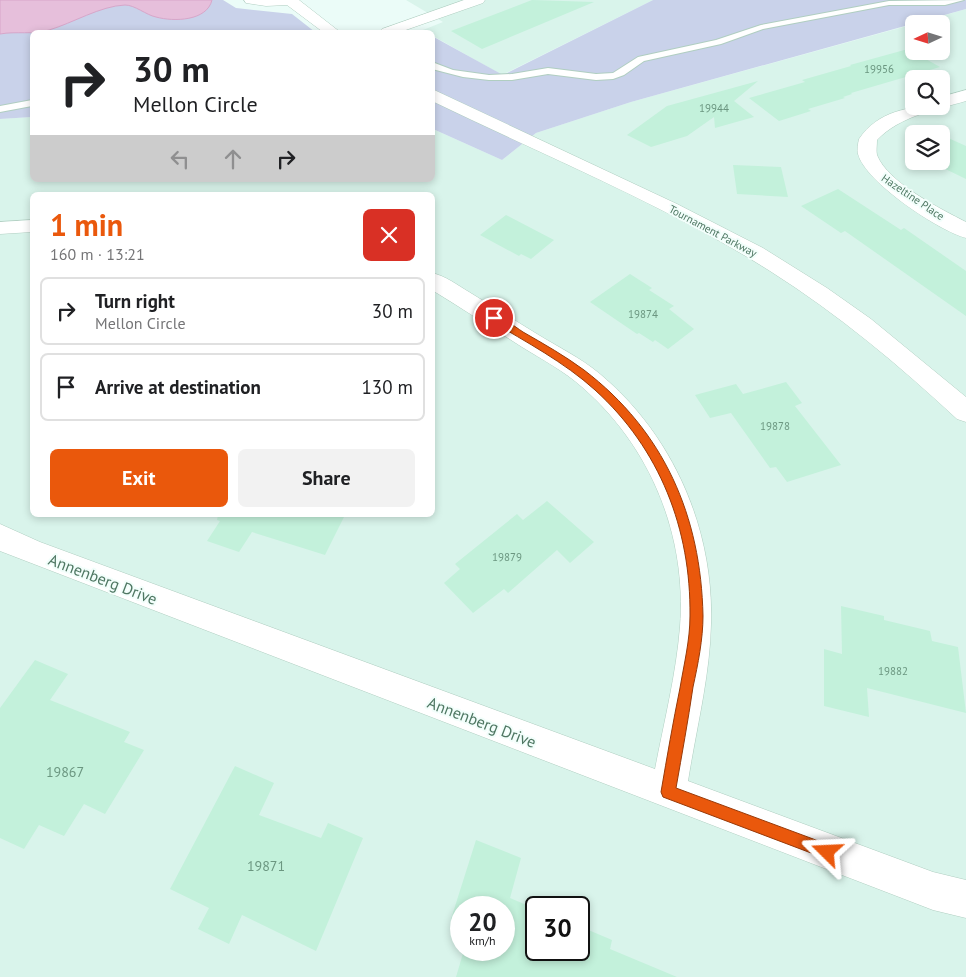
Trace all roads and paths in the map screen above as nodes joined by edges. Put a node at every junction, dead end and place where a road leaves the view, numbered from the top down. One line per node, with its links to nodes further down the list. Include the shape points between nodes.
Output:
1 (251, 0): 2 (street)
2 (291, 0): 5 (street)
3 (478, 0): 6 (street)
4 (960, 0): 7 (lane, via 889,3 780,23 718,42 641,59 614,76 589,77 549,71 498,78 450,72)
5 (329, 30)
6 (393, 30)
7 (435, 66)
8 (435, 95): 18 (street, Tournament Parkway, via 744,246 854,317 914,364)
9 (966, 95): 10 (street)
10 (950, 100)
11 (30, 103): 12 (lane)
12 (0, 110)
13 (907, 115): 16 (street, Hazeltine Place, via 880,125 871,134 867,153 876,172 892,186)
14 (30, 226): 15 (street)
15 (0, 228)
16 (966, 231)
17 (435, 282): 20 (street, via 598,386 625,413 650,447 672,486 687,529 695,572 696,617 692,658)
18 (966, 412)
19 (0, 537): 20 (street, Annenberg Drive)
20 (668, 792): 21 (street, Annenberg Drive, via 933,891)
21 (966, 899)

